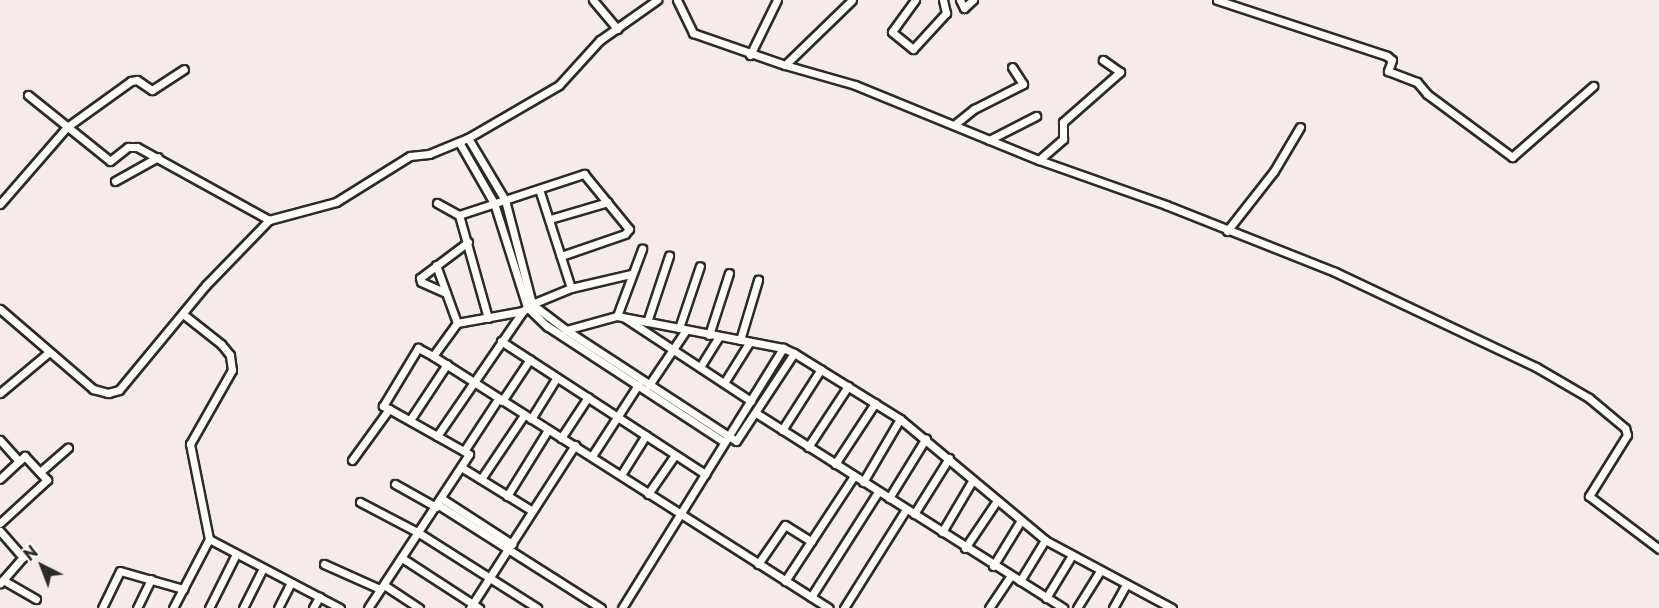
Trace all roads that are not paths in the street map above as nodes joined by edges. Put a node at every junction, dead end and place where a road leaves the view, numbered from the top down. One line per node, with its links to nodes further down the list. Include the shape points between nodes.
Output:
1 (593, 0): 11 (street)
2 (657, 0): 11 (street)
3 (677, 0): 12 (street, via 693,33)
4 (777, 0): 12 (street)
5 (852, 0): 14 (street)
6 (915, 0): 7 (street, via 892,30 899,42 913,49 946,13)
7 (944, 0)
8 (960, 0): 9 (street, via 964,8)
9 (973, 0)
10 (1217, 0): 17 (street, via 1387,56 1392,60 1389,71 1417,82 1427,94 1512,157)
11 (617, 29): 23 (street, via 586,53 576,71 560,85)
12 (750, 55): 14 (street)
13 (1103, 60): 27 (street, via 1120,72 1063,122 1063,139)
14 (785, 65): 20 (street, via 855,85)
15 (1012, 67): 20 (street, via 1023,84 974,109)
16 (184, 69): 21 (street, via 152,90 136,80 130,81)
17 (1593, 86)
18 (28, 95): 21 (street)
19 (1036, 116): 24 (street)
20 (954, 125): 24 (street)
21 (67, 127): 26 (street, via 110,160 132,146); 34 (street)
22 (1300, 127): 38 (street, via 1274,171)
23 (468, 138): 25 (street); 30 (street)
24 (989, 140): 27 (street)
25 (459, 142): 33 (street); 37 (street, via 429,154 410,156 336,202)
26 (158, 157): 28 (street); 37 (street)
27 (1039, 160): 38 (street)
28 (115, 181)
29 (539, 189): 30 (street); 31 (street, via 584,174); 36 (street)
30 (505, 200): 33 (street); 50 (street)
31 (608, 202): 36 (street); 41 (street, via 629,229 625,234)
32 (437, 203): 35 (street)
33 (494, 203): 35 (street); 50 (street)
34 (0, 204)
35 (459, 215): 39 (street)
36 (550, 219): 41 (street)
37 (269, 220): 52 (street)
38 (1227, 231): 140 (street, via 1335,272 1441,320 1536,367 1608,412 1621,423 1627,435 1589,496)
39 (468, 242): 43 (street); 54 (street)
40 (642, 249): 46 (street)
41 (561, 256): 48 (street)
42 (669, 256): 56 (street)
43 (436, 265): 49 (street); 49 (street, via 419,280)
44 (699, 266): 58 (street)
45 (729, 273): 60 (street)
46 (631, 274): 48 (street); 53 (street)
47 (758, 280): 62 (street)
48 (571, 288): 50 (street)
49 (446, 293): 57 (street)
50 (527, 307): 54 (street); 59 (street); 63 (street); 77 (street, via 547,326)
51 (0, 309): 67 (street)
52 (183, 314): 67 (street, via 113,393 93,389); 135 (street, via 221,344 232,370 190,444)
53 (616, 316): 55 (street); 59 (street)
54 (488, 318): 57 (street)
55 (625, 318): 56 (street); 66 (street)
56 (647, 322): 58 (street)
57 (457, 323): 69 (street)
58 (682, 329): 60 (street); 66 (street)
59 (566, 330): 78 (street)
60 (709, 335): 61 (street)
61 (719, 337): 62 (street); 72 (street)
62 (740, 340): 64 (street)
63 (501, 341): 70 (street); 75 (street)
64 (749, 343): 65 (street); 76 (street)
65 (783, 348): 68 (street); 83 (street)
66 (673, 352): 72 (street); 78 (street)
67 (48, 353): 80 (street)
68 (794, 353): 73 (street); 86 (street)
69 (433, 356): 71 (street); 85 (street, via 418,348 383,406)
70 (530, 359): 74 (street); 82 (street)
71 (447, 364): 75 (street); 90 (street)
72 (700, 367): 76 (street)
73 (821, 369): 79 (street); 92 (street)
74 (557, 377): 81 (street); 88 (street)
75 (472, 382): 82 (street); 94 (street)
76 (724, 383): 83 (street)
77 (638, 385): 87 (street); 97 (street)
78 (649, 385): 97 (street)
79 (848, 386): 84 (street); 100 (street)
80 (0, 393)
81 (588, 397): 87 (street); 95 (street)
82 (500, 400): 88 (street); 102 (street)
83 (751, 400): 97 (street)
84 (875, 403): 89 (street); 108 (street)
85 (389, 409): 90 (street); 106 (street)
86 (756, 413): 92 (street); 97 (street, via 738,441)
87 (618, 416): 93 (street); 104 (street)
88 (527, 417): 91 (street); 115 (street)
89 (900, 418): 96 (street); 117 (street)
90 (410, 420): 94 (street)
91 (548, 430): 95 (street); 121 (street)
92 (782, 430): 100 (street)
93 (646, 435): 103 (street); 112 (street)
94 (437, 436): 102 (street)
95 (561, 438): 99 (street)
96 (926, 438): 105 (street); 122 (street)
97 (726, 439): 111 (street)
98 (0, 440): 107 (street)
99 (575, 445): 104 (street); 127 (street)
100 (808, 447): 108 (street)
101 (68, 448): 110 (street)
102 (464, 451): 109 (street, via 469,454)
103 (675, 455): 111 (street); 120 (street)
104 (592, 456): 112 (street)
105 (949, 458): 116 (street); 128 (street)
106 (352, 460)
107 (19, 461): 110 (street, via 26,456); 114 (street)
108 (835, 464): 113 (street)
109 (461, 467): 115 (street); 125 (street)
110 (40, 472): 131 (street, via 47,480)
111 (705, 474): 129 (street)
112 (621, 475): 120 (street)
113 (854, 476): 117 (street); 137 (street)
114 (0, 479)
115 (481, 479): 121 (street)
116 (972, 481): 124 (street); 134 (street)
117 (863, 482): 119 (street)
118 (395, 484): 125 (street)
119 (878, 492): 122 (street); 160 (street)
120 (648, 494): 129 (street)
121 (507, 496): 127 (street)
122 (889, 498): 126 (street)
123 (360, 502): 133 (street)
124 (996, 502): 130 (street); 139 (street)
125 (438, 503): 133 (street); 138 (street)
126 (906, 509): 128 (street); 179 (street)
127 (531, 510): 138 (street)
128 (914, 514): 134 (street)
129 (680, 516): 145 (street); 177 (street)
130 (1020, 522): 136 (street); 146 (street)
131 (0, 523)
132 (0, 531): 152 (street, via 23,557)
133 (419, 532): 143 (street); 149 (street)
134 (942, 532): 139 (street)
135 (209, 539): 141 (street); 158 (street)
136 (1045, 540): 142 (street); 154 (street)
137 (811, 541): 145 (street, via 785,525); 153 (street)
138 (510, 547): 149 (street); 176 (street)
139 (965, 548): 146 (street)
140 (1659, 549)
141 (236, 554): 147 (street); 168 (street)
142 (1072, 555): 148 (street); 161 (street)
143 (402, 558): 157 (street); 164 (street)
144 (324, 564): 157 (street)
145 (758, 564): 153 (street)
146 (993, 566): 150 (street)
147 (262, 570): 155 (street); 169 (street)
148 (1100, 571): 156 (street); 182 (street)
149 (490, 577): 164 (street); 175 (street)
150 (1010, 577): 154 (street); 180 (street)
151 (151, 579): 158 (street); 165 (street, via 120,572); 166 (street)
152 (1, 581): 162 (street)
153 (785, 581): 160 (street)
154 (1020, 581): 161 (street)
155 (291, 584): 159 (street); 170 (street)
156 (1126, 585): 163 (street); 183 (street)
157 (382, 587): 173 (street); 174 (street)
158 (183, 589): 167 (street)
159 (319, 597): 171 (street); 172 (street)
160 (811, 597): 178 (street)
161 (1046, 598): 181 (street)
162 (36, 599)
163 (1154, 605): 184 (street)
164 (474, 607)
165 (102, 608)
166 (136, 608)
167 (173, 608)
168 (209, 608)
169 (243, 608)
170 (278, 608)
171 (313, 608)
172 (340, 608)
173 (368, 608)
174 (419, 608)
175 (537, 608)
176 (601, 608)
177 (622, 608)
178 (828, 608)
179 (844, 608)
180 (989, 608)
181 (1063, 608)
182 (1077, 608)
183 (1113, 608)
184 (1172, 608)

